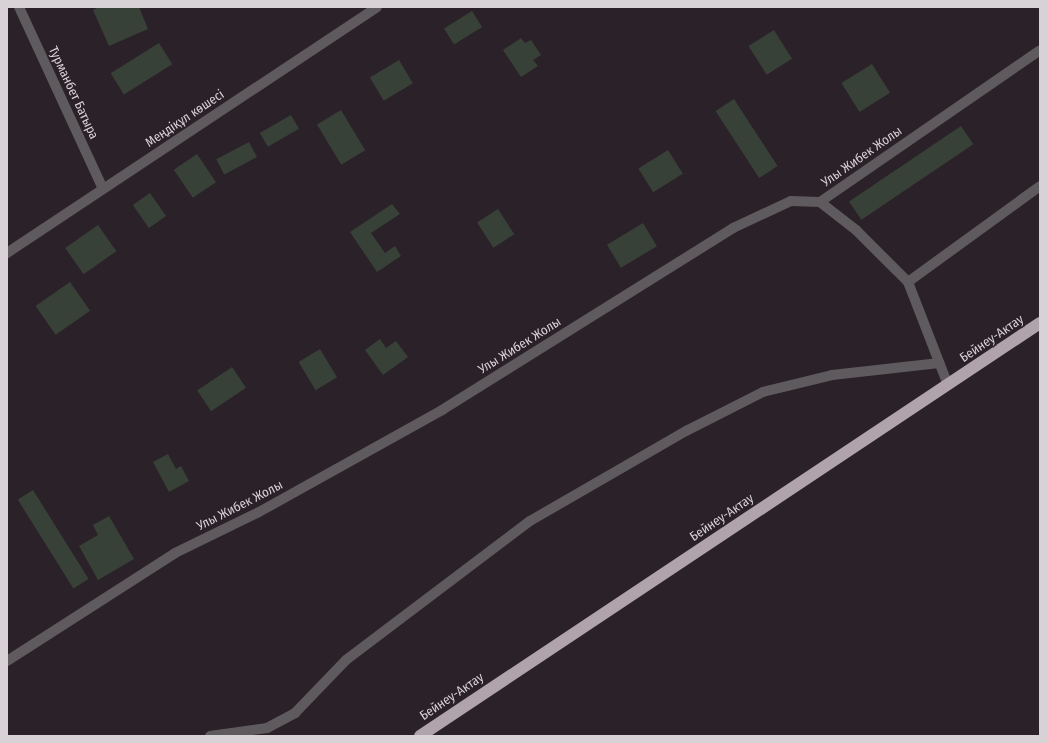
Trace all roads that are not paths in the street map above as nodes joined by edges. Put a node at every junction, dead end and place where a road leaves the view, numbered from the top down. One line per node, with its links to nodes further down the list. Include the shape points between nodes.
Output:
1 (19, 7): 5 (street, Турманбет Батыра)
2 (377, 7): 5 (street, Меңдіқұл көшесі)
3 (1040, 50): 6 (street, Улы Жибек Жолы)
4 (1040, 186): 8 (street)
5 (103, 189): 7 (street, Меңдіқұл көшесі)
6 (820, 202): 8 (street, via 856,230); 12 (street, Улы Жибек Жолы, via 791,201 734,228 442,410 259,512 175,553)
7 (7, 253)
8 (908, 282): 10 (street)
9 (1040, 323): 11 (highway, Бейнеу-Актау)
10 (939, 363): 11 (street); 13 (street, via 832,375 762,392 748,399 686,431 530,521 346,660 295,713 267,728)
11 (948, 385): 14 (highway, Бейнеу-Актау)
12 (7, 661)
13 (210, 736)
14 (420, 736)

